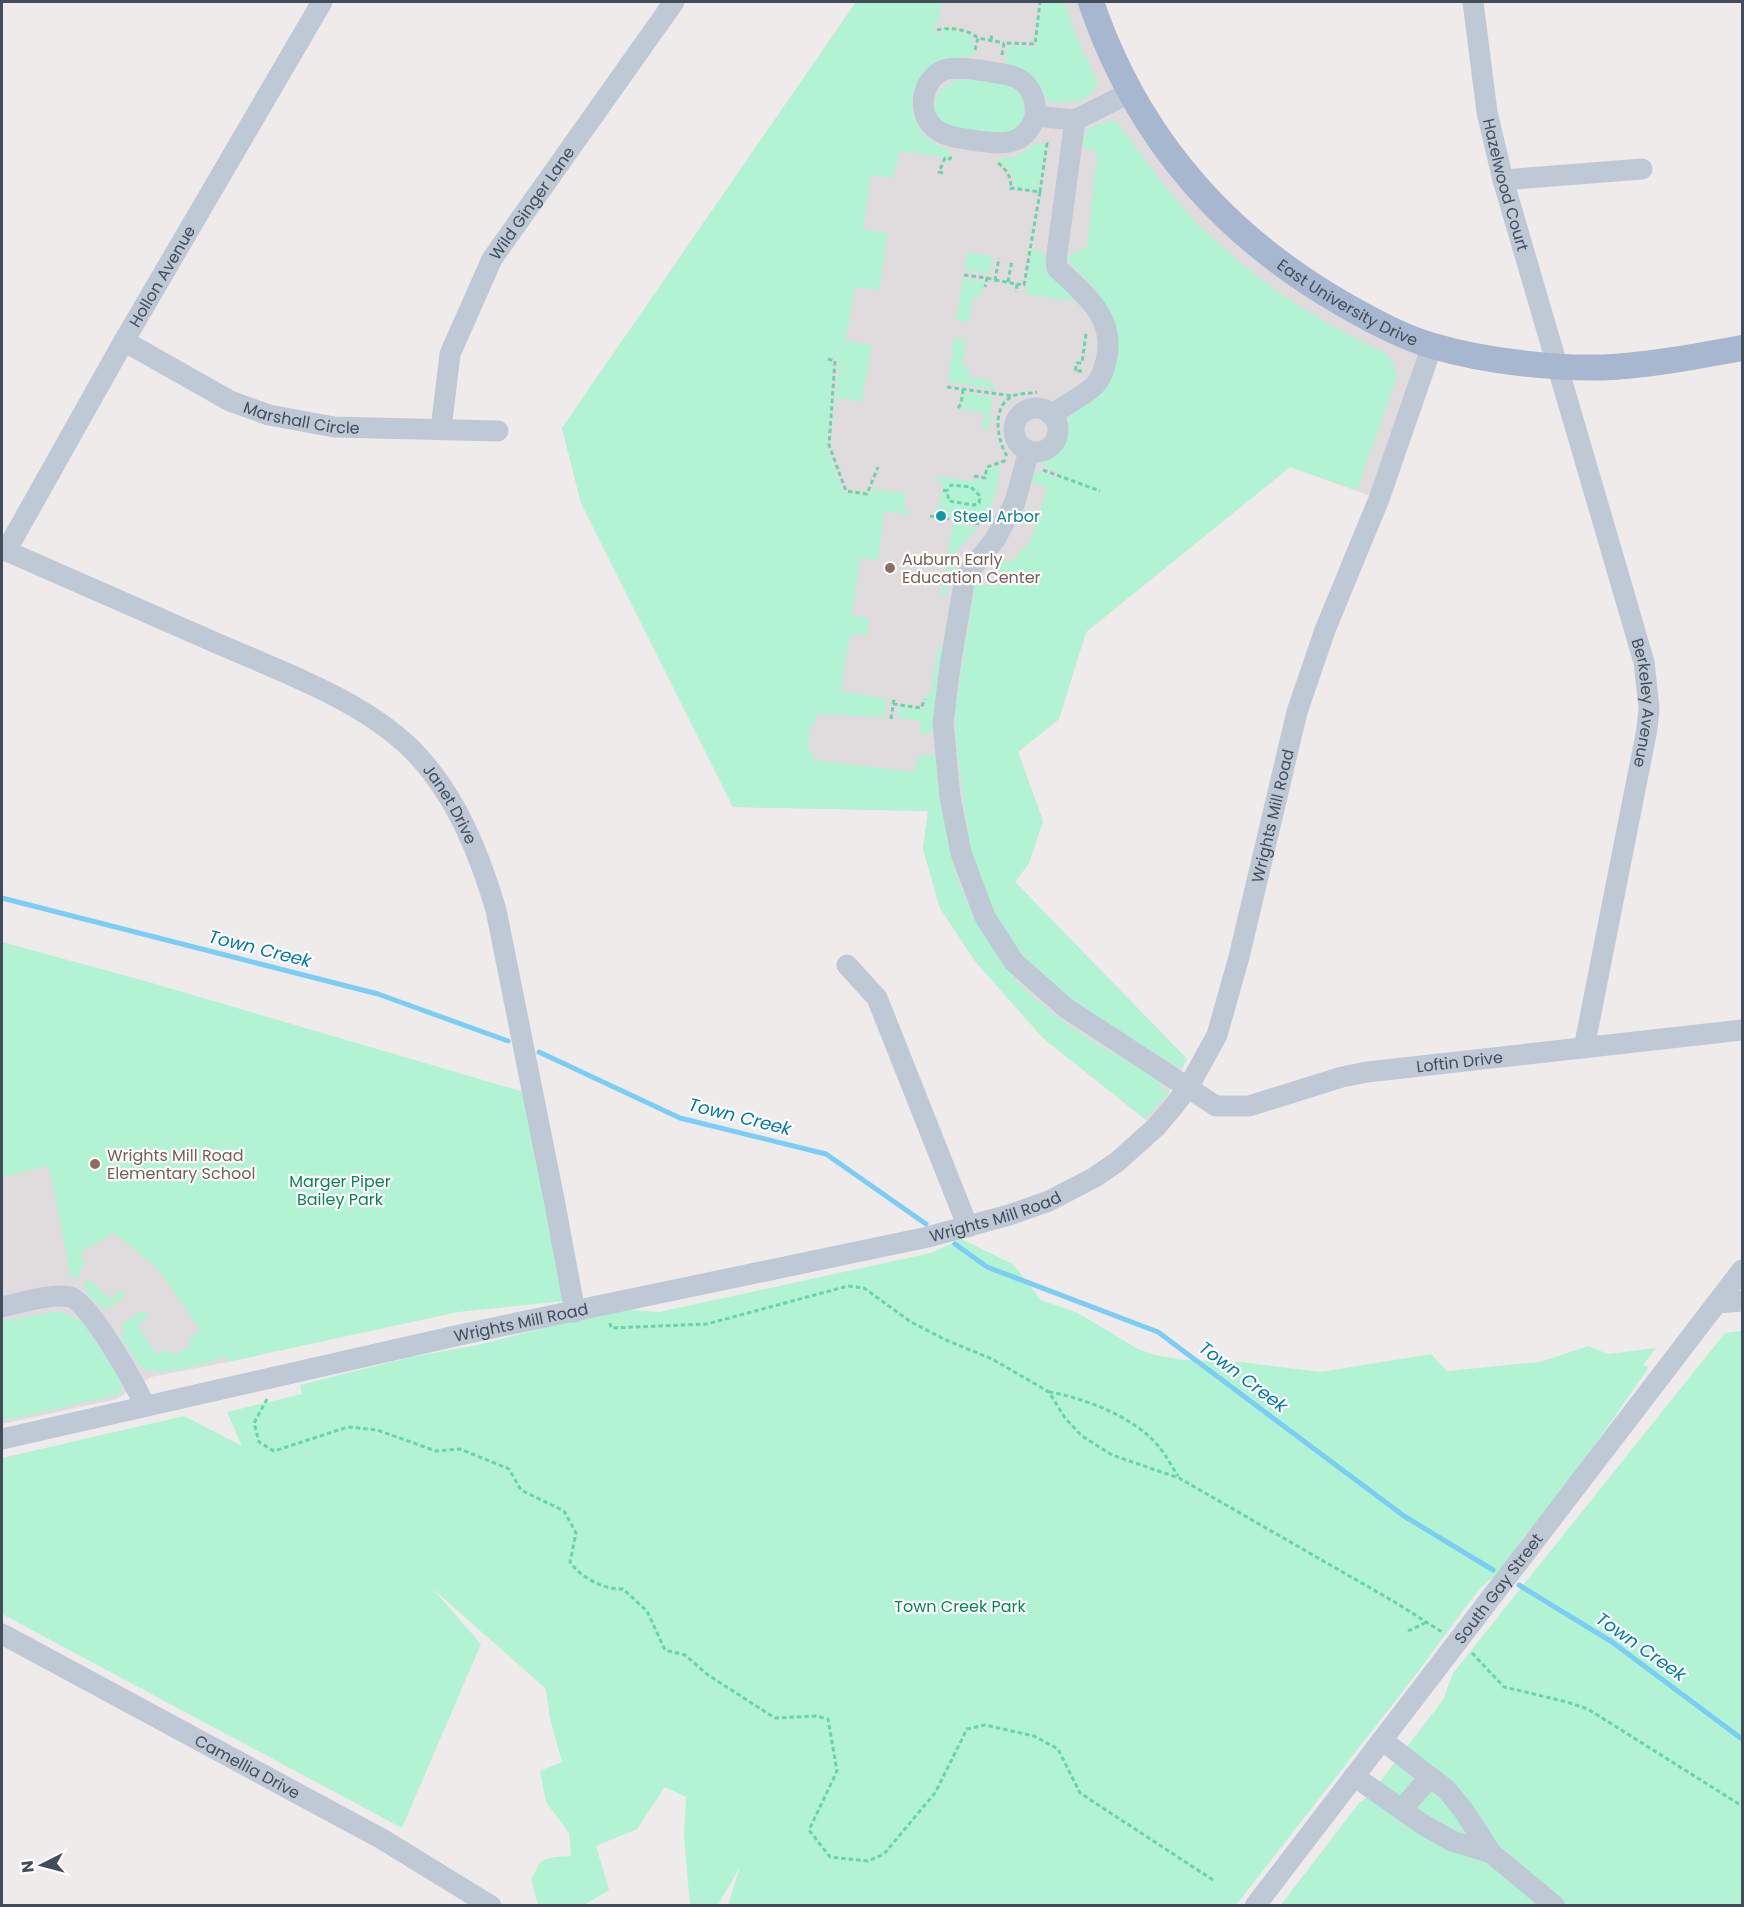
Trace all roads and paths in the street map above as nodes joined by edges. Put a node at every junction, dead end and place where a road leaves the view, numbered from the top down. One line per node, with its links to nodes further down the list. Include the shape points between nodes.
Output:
1 (322, 2): 29 (street, Hollon Avenue)
2 (674, 2): 41 (street, Wild Ginger Lane, via 492,259 450,354)
3 (1040, 2): 10 (path, via 1035,44 1004,43)
4 (1092, 2): 11 (main road, East University Drive)
5 (1473, 2): 17 (street, Hazelwood Court, via 1487,112)
6 (936, 30): 8 (path, via 971,33)
7 (992, 33): 9 (path)
8 (978, 39)
9 (991, 40)
10 (1000, 61)
11 (1131, 92): 13 (street); 30 (main road, East University Drive, via 1184,174 1242,233 1329,296)
12 (1035, 116): 12 (street, via 1033,94 1014,76 956,68 944,70 932,78 924,92 926,118 935,130 951,137 998,144 1014,141 1032,127); 13 (street)
13 (1075, 120): 40 (street, via 1057,268 1095,306 1106,326 1109,348 1095,385)
14 (1041, 142): 18 (path, via 1047,143)
15 (992, 159): 18 (path, via 1006,170 1011,189)
16 (1642, 169): 17 (street)
17 (1503, 180): 33 (street, Hazelwood Court)
18 (1040, 192): 25 (path, via 1024,285)
19 (999, 258): 23 (path)
20 (1012, 260): 24 (path)
21 (964, 275): 22 (path)
22 (987, 278): 23 (path); 26 (path)
23 (995, 280): 24 (path)
24 (1008, 282): 25 (path)
25 (1017, 284): 27 (path)
26 (985, 287)
27 (1016, 292)
28 (1086, 328): 34 (path, via 1082,363 1077,363 1075,371 1084,371)
29 (124, 342): 41 (street, Marshall Circle, via 230,401 269,415 334,427); 50 (street, Hollon Avenue)
30 (1432, 346): 33 (main road, East University Drive, via 1494,359); 56 (street, Wrights Mill Road, via 1379,499 1325,630 1297,712 1239,957 1216,1035)
31 (1743, 348): 33 (main road, East University Drive, via 1666,362)
32 (828, 359): 44 (path, via 835,361 829,445 846,491 867,494)
33 (1557, 365): 55 (street, Berkeley Avenue, via 1644,662 1649,708 1632,813)
34 (1082, 381)
35 (947, 387): 36 (path)
36 (963, 390): 38 (path); 39 (path)
37 (1037, 392): 38 (path)
38 (1013, 396): 45 (path, via 1004,404 998,423 1008,460 987,467 985,478)
39 (958, 408)
40 (1051, 415): 43 (street, via 1058,428 1054,442); 43 (street, via 1031,408 1019,416 1014,436)
41 (441, 429): 42 (street, Marshall Circle)
42 (498, 431)
43 (1033, 459): 47 (path, via 1048,473); 56 (street, Loftin Drive, via 996,538 965,576 943,723 950,797 961,853 985,917 1014,962 1066,1008)
44 (878, 467)
45 (974, 476)
46 (945, 491): 46 (path, via 949,501 979,503 980,496 971,487 951,485)
47 (1100, 491)
48 (930, 516): 49 (path)
49 (982, 524)
50 (4, 550): 62 (street, Janet Drive, via 353,706 388,729 419,758 456,809 484,868 496,910)
51 (894, 699): 52 (path)
52 (891, 719)
53 (847, 965): 57 (street, via 877,998)
54 (1743, 1030): 55 (street, Loftin Drive)
55 (1584, 1048): 56 (street, Loftin Drive, via 1350,1075 1249,1106 1216,1106)
56 (1189, 1086): 57 (street, Wrights Mill Road, via 1149,1133 1095,1177 1049,1201)
57 (968, 1227): 62 (street, Wrights Mill Road)
58 (1743, 1270): 60 (street, South Gay Street)
59 (1743, 1301): 60 (street)
60 (1717, 1303): 74 (street, South Gay Street)
61 (2, 1307): 66 (street, via 49,1298 76,1299 99,1328)
62 (575, 1312): 64 (street, Wrights Mill Road)
63 (609, 1315): 65 (path, via 611,1328 707,1324 848,1286 864,1288 912,1322 992,1359)
64 (279, 1377): 66 (street, Wrights Mill Road); 80 (path, via 254,1423 259,1442 274,1451 348,1427 377,1430 436,1451 460,1449 509,1469 521,1490 564,1511 576,1533 570,1562 578,1573 614,1589 623,1589 647,1611 665,1650 685,1655 708,1675 775,1718 828,1719 837,1771 808,1830 831,1857 868,1861 884,1854 935,1793 967,1729 985,1725 1034,1736 1058,1749 1080,1793)
65 (1049, 1392): 68 (path, via 1082,1436 1112,1455); 68 (path, via 1068,1395 1137,1426 1160,1447)
66 (145, 1406): 67 (street, Wrights Mill Road)
67 (2, 1439)
68 (1179, 1478): 69 (path)
69 (1427, 1622): 70 (path); 72 (path)
70 (1408, 1631)
71 (2, 1634): 81 (street, Camellia Drive, via 382,1839)
72 (1446, 1635)
73 (1471, 1652): 77 (path, via 1504,1687 1588,1709)
74 (1382, 1740): 75 (street, South Gay Street); 76 (street)
75 (1354, 1776): 78 (street); 82 (street, South Gay Street)
76 (1430, 1777): 78 (street); 79 (street, via 1464,1811)
77 (1743, 1806)
78 (1402, 1809): 79 (street, via 1452,1841)
79 (1491, 1853): 83 (street)
80 (1213, 1880)
81 (491, 1905)
82 (1255, 1905)
83 (1555, 1905)

